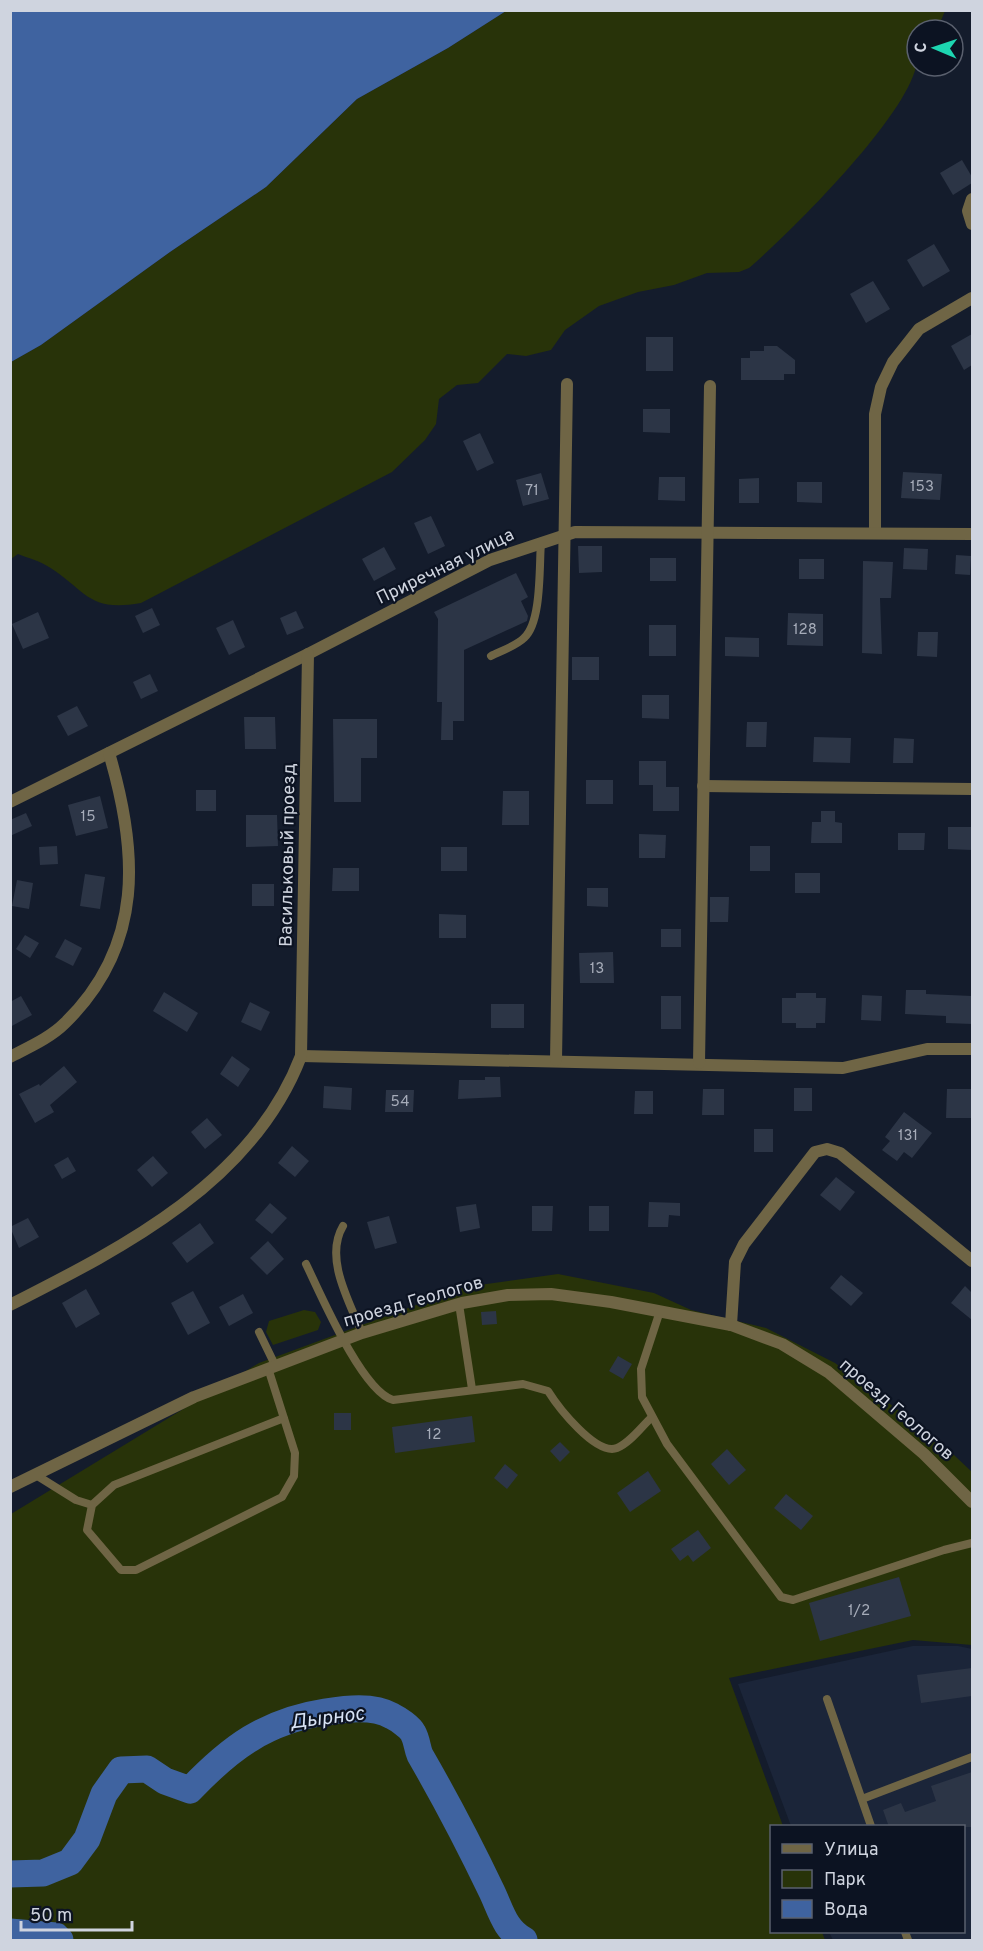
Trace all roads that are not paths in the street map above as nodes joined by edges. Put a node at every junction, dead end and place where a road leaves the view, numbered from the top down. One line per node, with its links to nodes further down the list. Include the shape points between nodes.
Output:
1 (972, 199): 2 (street, via 968,211)
2 (972, 224)
3 (972, 298): 7 (street, via 919,329 893,362 881,387 875,414)
4 (567, 384): 9 (street)
5 (710, 386): 6 (street)
6 (708, 532): 7 (street, Приречная улица); 9 (street, Приречная улица); 14 (street)
7 (875, 533): 8 (street, Приречная улица)
8 (972, 534)
9 (565, 535): 10 (street, Приречная улица); 20 (street)
10 (541, 542): 11 (street, Приречная улица, via 490,560); 12 (lane, via 532,626 524,639)
11 (308, 654): 13 (street, Приречная улица); 18 (street, Васильковый проезд)
12 (491, 656)
13 (109, 753): 16 (street, Приречная улица); 19 (street, via 129,839 130,880 125,917 112,955 90,993 64,1024)
14 (703, 786): 15 (street); 21 (street)
15 (972, 789)
16 (10, 802)
17 (972, 1049): 21 (street, via 918,1050 843,1068)
18 (301, 1056): 20 (street); 26 (street, via 279,1101 255,1137 217,1177 160,1222)
19 (10, 1057)
20 (556, 1060): 21 (street)
21 (699, 1063)
22 (343, 1226): 30 (lane, via 337,1237 340,1279)
23 (972, 1261): 28 (street, via 840,1153 827,1149 814,1152 744,1244 735,1262)
24 (306, 1264): 31 (lane)
25 (459, 1304): 27 (street, проезд Геологов, via 507,1295 550,1294); 30 (street, проезд Геологов); 33 (lane)
26 (10, 1305)
27 (660, 1311): 28 (street, проезд Геологов); 34 (lane, via 641,1369 642,1397)
28 (731, 1325): 38 (street, проезд Геологов, via 782,1344 828,1372 924,1454)
29 (259, 1332): 32 (lane)
30 (362, 1333): 31 (street, проезд Геологов)
31 (343, 1339): 32 (street, проезд Геологов); 33 (lane, via 384,1398)
32 (272, 1366): 35 (lane); 36 (street, проезд Геологов, via 194,1397)
33 (472, 1389): 34 (lane, via 523,1384 548,1391 561,1413 601,1447 613,1449 621,1447)
34 (652, 1417): 40 (lane, via 667,1444 781,1597 793,1600)
35 (284, 1418): 39 (lane, via 114,1485); 39 (lane, via 295,1453 294,1476 282,1497 136,1570 121,1570 87,1530)
36 (36, 1475): 37 (street, проезд Геологов); 39 (lane, via 76,1500)
37 (10, 1487)
38 (972, 1502)
39 (92, 1505)
40 (972, 1543)
41 (827, 1700): 43 (lane)
42 (972, 1757): 43 (lane)
43 (862, 1799): 44 (lane)
44 (870, 1825)

